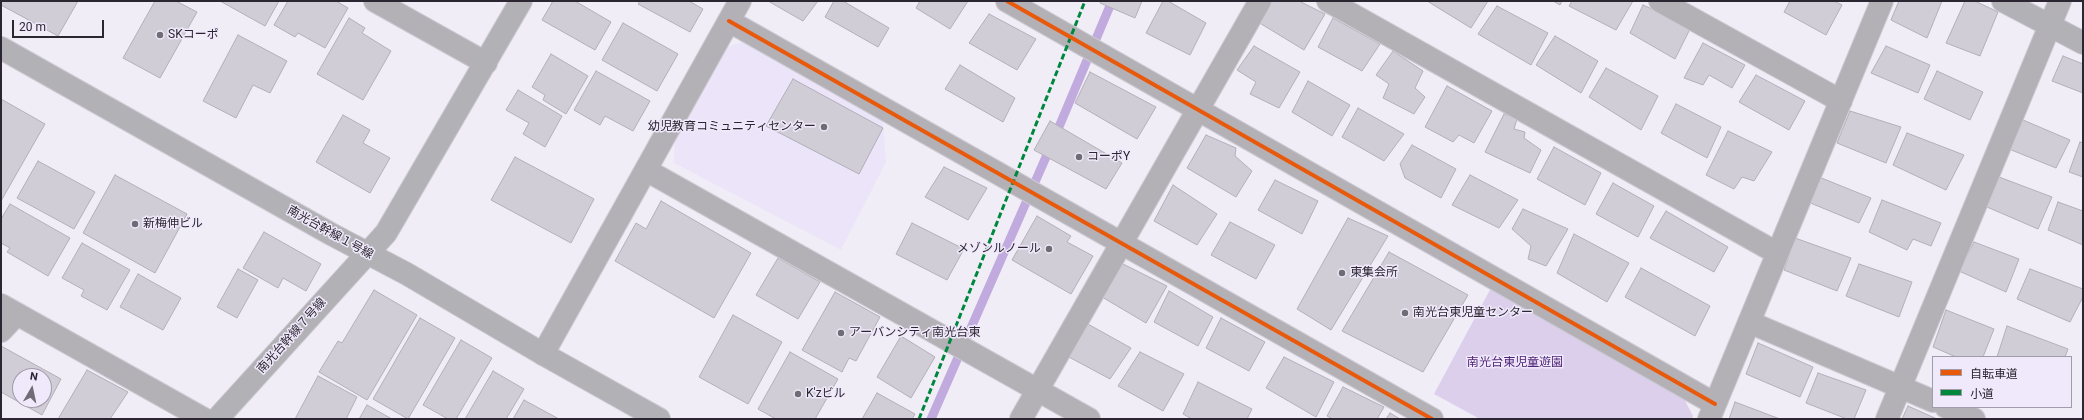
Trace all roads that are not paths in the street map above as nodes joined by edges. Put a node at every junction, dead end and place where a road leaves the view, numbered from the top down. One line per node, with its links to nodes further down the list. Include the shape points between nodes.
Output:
1 (375, 1): 15 (street)
2 (521, 1): 15 (street, 南光台幹線７号線)
3 (740, 1): 11 (street)
4 (1007, 1): 17 (street)
5 (1260, 1): 17 (street)
6 (1328, 1): 21 (street)
7 (1660, 1): 16 (street)
8 (1882, 1): 16 (street)
9 (2003, 1): 12 (street)
10 (2060, 1): 12 (street)
11 (728, 21): 18 (street); 19 (street)
12 (2049, 27): 13 (street); 26 (street)
13 (2083, 43)
14 (1, 48): 20 (street, 南光台幹線１号線)
15 (486, 63): 20 (street, 南光台幹線７号線, via 386,233)
16 (1841, 101): 21 (street)
17 (1198, 110): 19 (street); 30 (street)
18 (646, 170): 25 (street); 27 (street)
19 (1122, 243): 27 (street); 36 (street)
20 (368, 254): 25 (street, 南光台幹線１号線); 32 (street, 南光台幹線７号線)
21 (1777, 254): 23 (street)
22 (9, 309): 24 (street); 31 (street)
23 (1749, 322): 26 (street); 30 (street)
24 (1, 331)
25 (543, 354): 33 (street, 南光台幹線１号線)
26 (1900, 387): 28 (street); 37 (street)
27 (1037, 390): 34 (street); 35 (street)
28 (1932, 401)
29 (1948, 408): 38 (street)
30 (1712, 411)
31 (204, 419)
32 (217, 419)
33 (659, 419)
34 (1021, 419)
35 (1089, 419)
36 (1432, 419)
37 (1887, 419)
38 (1974, 419)

